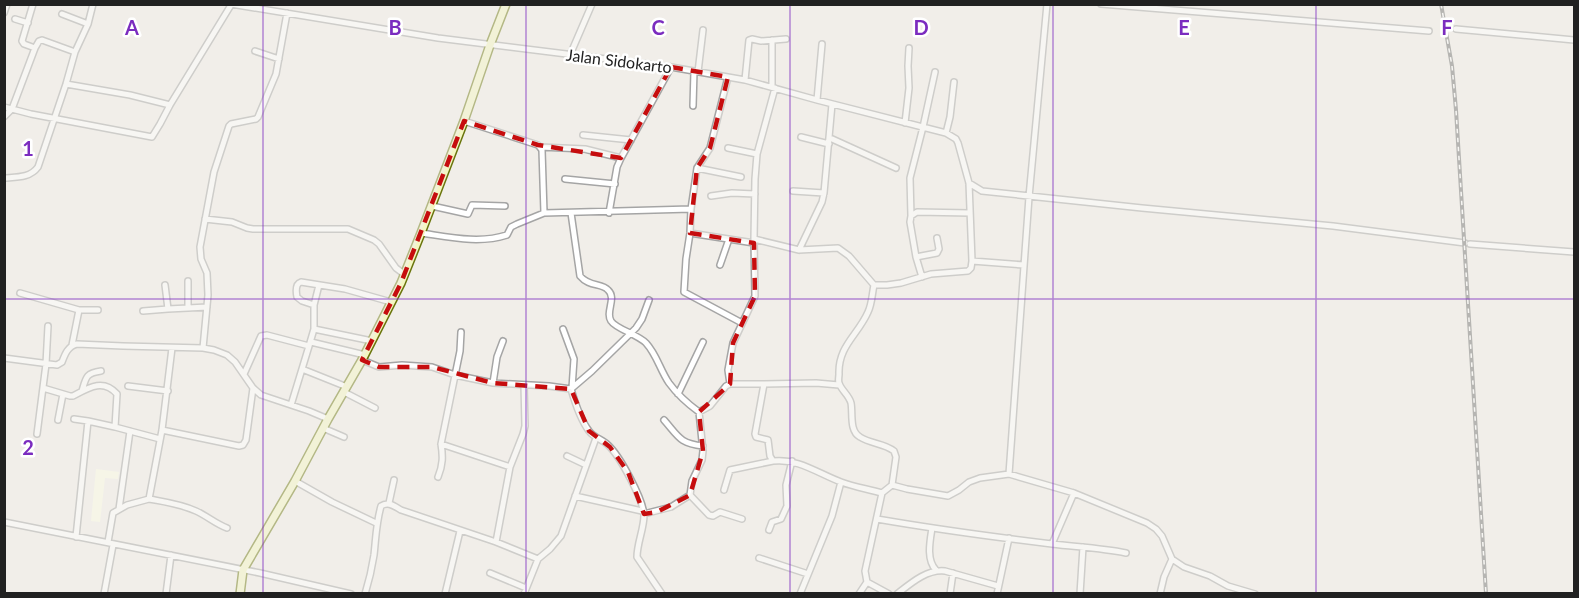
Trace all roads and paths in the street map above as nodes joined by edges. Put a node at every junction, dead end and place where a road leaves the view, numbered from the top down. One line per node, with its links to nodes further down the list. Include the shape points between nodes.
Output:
1 (7, 4): 10 (street)
2 (33, 4): 14 (street)
3 (93, 4): 15 (street)
4 (506, 4): 23 (main road)
5 (592, 4): 28 (street)
6 (1047, 4): 69 (street)
7 (1101, 4): 18 (street)
8 (231, 5): 9 (street, Jalan Sidokarto); 40 (street)
9 (262, 7): 11 (street, Jalan Sidokarto)
10 (4, 13)
11 (287, 13): 23 (street, Jalan Sidokarto); 29 (street)
12 (62, 14): 15 (street)
13 (15, 19): 14 (street)
14 (28, 23): 24 (street, via 23,43)
15 (88, 24): 27 (street)
16 (1456, 29): 21 (street)
17 (703, 30): 31 (street)
18 (1429, 31)
19 (786, 39): 20 (street)
20 (772, 40): 34 (street, via 749,40); 37 (street)
21 (1575, 40)
22 (822, 44): 38 (street)
23 (490, 45): 28 (street, Jalan Sidokarto); 46 (main road)
24 (35, 48): 27 (street, via 42,40); 43 (street)
25 (909, 48): 47 (street)
26 (255, 51): 29 (street)
27 (75, 52): 36 (street)
28 (570, 55): 30 (street, Jalan Sidokarto)
29 (279, 59): 78 (street, via 258,117 231,124 228,129)
30 (671, 67): 31 (street, Jalan Sidokarto); 52 (street)
31 (696, 72): 33 (street, Jalan Sidokarto); 41 (street)
32 (935, 72): 48 (street)
33 (728, 77): 34 (street, Jalan Sidokarto); 58 (street, via 710,148)
34 (746, 80): 37 (street, Jalan Sidokarto)
35 (954, 82): 49 (street)
36 (66, 84): 40 (street); 45 (street)
37 (773, 88): 38 (street, Jalan Sidokarto); 56 (street)
38 (817, 100): 39 (street, Jalan Sidokarto)
39 (832, 104): 47 (street, Jalan Sidokarto); 53 (street)
40 (170, 105): 45 (street, via 152,137)
41 (693, 106)
42 (4, 107): 43 (street)
43 (12, 109): 44 (street); 45 (street)
44 (4, 117)
45 (53, 118): 61 (street, via 34,172)
46 (464, 121): 54 (street); 70 (main road)
47 (905, 123): 48 (street, Jalan Sidokarto)
48 (923, 127): 49 (street, Jalan Sidokarto); 77 (street, via 910,178)
49 (946, 133): 63 (street, via 958,143)
50 (583, 135): 52 (street)
51 (801, 137): 53 (street)
52 (631, 140): 57 (street)
53 (830, 141): 59 (street); 66 (street)
54 (540, 147): 57 (street, via 585,149); 73 (street)
55 (728, 148): 56 (street)
56 (757, 154): 67 (street)
57 (621, 158): 64 (street)
58 (697, 168): 60 (street); 72 (street)
59 (896, 168)
60 (741, 177)
61 (4, 178)
62 (564, 179): 64 (street)
63 (969, 183): 69 (street, via 982,191); 76 (street)
64 (615, 184): 75 (street)
65 (793, 190): 66 (street)
66 (824, 193): 84 (street)
67 (755, 194): 68 (street); 83 (street)
68 (711, 196)
69 (1029, 197): 85 (street); 89 (street)
70 (432, 206): 71 (street, via 468,214 472,205); 79 (main road)
71 (505, 206)
72 (691, 209): 75 (street); 80 (street)
73 (544, 213): 74 (street); 79 (street, via 511,227 503,236 467,240)
74 (571, 213): 75 (street); 111 (street, via 580,276 585,282 608,289 610,320)
75 (609, 213)
76 (970, 213): 77 (street, via 917,212); 87 (street)
77 (911, 216): 86 (street)
78 (205, 219): 90 (street, via 253,229 348,229 380,244); 100 (street, via 200,247 207,273)
79 (421, 233): 90 (main road)
80 (690, 233): 82 (street); 106 (street, via 684,292)
81 (938, 238): 86 (street, via 938,253)
82 (729, 239): 83 (street); 88 (street)
83 (754, 241): 84 (street); 106 (street, via 755,296)
84 (799, 250): 95 (street, via 841,249)
85 (1575, 252)
86 (916, 257): 91 (street)
87 (972, 261): 89 (street); 91 (street, via 968,271)
88 (720, 265)
89 (1024, 265): 163 (street)
90 (404, 274): 98 (main road)
91 (922, 277): 95 (street)
92 (188, 282): 101 (street)
93 (165, 285): 102 (street)
94 (319, 285): 98 (street); 99 (street); 99 (street, via 297,285 298,298)
95 (874, 285): 130 (street, via 869,311 842,353)
96 (20, 293): 103 (street)
97 (649, 300): 111 (street, via 642,319)
98 (391, 302): 112 (main road)
99 (314, 305): 108 (street)
100 (207, 307): 101 (street); 118 (street)
101 (188, 308): 102 (street)
102 (168, 309): 105 (street)
103 (79, 310): 104 (street); 116 (street)
104 (99, 310)
105 (143, 311)
106 (742, 322): 127 (street, via 733,343 728,370)
107 (48, 326): 121 (street)
108 (314, 328): 112 (street); 115 (street)
109 (563, 329): 134 (street, via 574,360)
110 (461, 332): 125 (street)
111 (630, 332): 134 (street); 139 (street, via 656,356)
112 (372, 341): 119 (main road)
113 (503, 341): 126 (street)
114 (703, 342): 139 (street)
115 (310, 344): 119 (street); 122 (street); 124 (street, via 261,336)
116 (72, 345): 117 (street); 121 (street, via 59,364)
117 (172, 348): 118 (street); 137 (street)
118 (203, 348): 124 (street, via 227,355)
119 (363, 357): 125 (street, via 380,367 432,367); 135 (main road)
120 (4, 358): 121 (street)
121 (46, 364): 132 (street)
122 (302, 369): 135 (street); 140 (street)
123 (101, 371): 136 (street, via 89,374)
124 (244, 374): 133 (street)
125 (455, 375): 126 (street); 156 (street)
126 (493, 383): 129 (street)
127 (730, 384): 128 (street); 142 (street)
128 (764, 384): 130 (street); 159 (street, via 755,434 768,440)
129 (524, 385): 134 (street); 162 (street, via 525,426)
130 (839, 385): 168 (street, via 850,402 852,423 859,437 894,451)
131 (128, 386): 137 (street)
132 (43, 388): 138 (street); 152 (street)
133 (253, 388): 140 (street, via 261,395); 150 (street, via 243,445)
134 (572, 388): 154 (street, via 576,408)
135 (345, 389): 141 (street); 144 (main road)
136 (82, 391): 138 (street, via 73,396); 148 (street, via 96,385 117,394)
137 (168, 391): 150 (street)
138 (63, 394): 145 (street)
139 (678, 394): 142 (street)
140 (291, 405): 144 (street)
141 (375, 408)
142 (699, 412): 157 (street)
143 (74, 419): 147 (street)
144 (328, 419): 149 (main road)
145 (58, 420)
146 (664, 420): 157 (street, via 682,441)
147 (88, 421): 148 (street); 186 (street)
148 (115, 427): 151 (street)
149 (323, 428): 153 (street); 166 (main road)
150 (162, 430): 155 (street)
151 (130, 431): 155 (street); 176 (street)
152 (37, 434)
153 (344, 437)
154 (596, 438): 161 (street); 177 (street, via 607,443 618,456)
155 (160, 439): 174 (street)
156 (441, 444): 162 (street); 164 (street)
157 (703, 446): 172 (street)
158 (567, 456): 161 (street)
159 (773, 461): 160 (street); 169 (street, via 730,470)
160 (792, 461): 167 (street); 184 (street, via 786,485 787,506)
161 (586, 465): 173 (street)
162 (510, 467): 188 (street)
163 (1009, 474): 168 (street, via 980,478 948,496); 171 (street)
164 (438, 477)
165 (394, 480): 175 (street)
166 (295, 481): 181 (street); 197 (main road)
167 (841, 482): 170 (street); 201 (street, via 832,516)
168 (892, 485): 170 (street)
169 (724, 490)
170 (882, 493): 179 (street)
171 (1074, 493): 190 (street); 196 (street, via 1156,529)
172 (690, 495): 177 (street, via 671,507); 178 (street, via 709,515 720,512)
173 (576, 496): 177 (street); 195 (street, via 561,536)
174 (149, 499): 176 (street); 182 (street, via 196,511)
175 (389, 503): 181 (street, via 381,506); 185 (street)
176 (119, 509): 189 (street, via 113,513)
177 (643, 512): 213 (street, via 636,556)
178 (742, 519)
179 (877, 519): 183 (street); 202 (street, via 865,571)
180 (4, 522): 186 (street)
181 (376, 523): 211 (street, via 374,554)
182 (227, 528)
183 (932, 528): 187 (street); 198 (street, via 930,555)
184 (769, 530)
185 (460, 531): 188 (street); 212 (street)
186 (76, 537): 189 (street)
187 (1009, 538): 190 (street); 203 (street)
188 (496, 542): 195 (street)
189 (110, 544): 193 (street); 207 (street)
190 (1052, 544): 191 (street)
191 (1083, 547): 192 (street); 220 (street)
192 (1126, 553)
193 (171, 555): 197 (street); 208 (street)
194 (759, 558): 201 (street)
195 (538, 559): 206 (street)
196 (1172, 559): 204 (street); 221 (street)
197 (243, 570): 205 (street); 209 (main road)
198 (936, 570): 200 (street); 217 (street)
199 (490, 573): 206 (street)
200 (953, 573): 203 (street); 218 (street)
201 (807, 574): 214 (street)
202 (867, 582): 215 (street); 216 (street)
203 (998, 586): 219 (street)
204 (1227, 586): 222 (street); 223 (street)
205 (330, 591): 210 (street)
206 (525, 591)
207 (104, 594)
208 (166, 594)
209 (240, 594)
210 (351, 594)
211 (364, 594)
212 (445, 594)
213 (662, 594)
214 (800, 594)
215 (859, 594)
216 (889, 594)
217 (897, 594)
218 (950, 594)
219 (997, 594)
220 (1080, 594)
221 (1160, 594)
222 (1226, 594)
223 (1255, 594)

